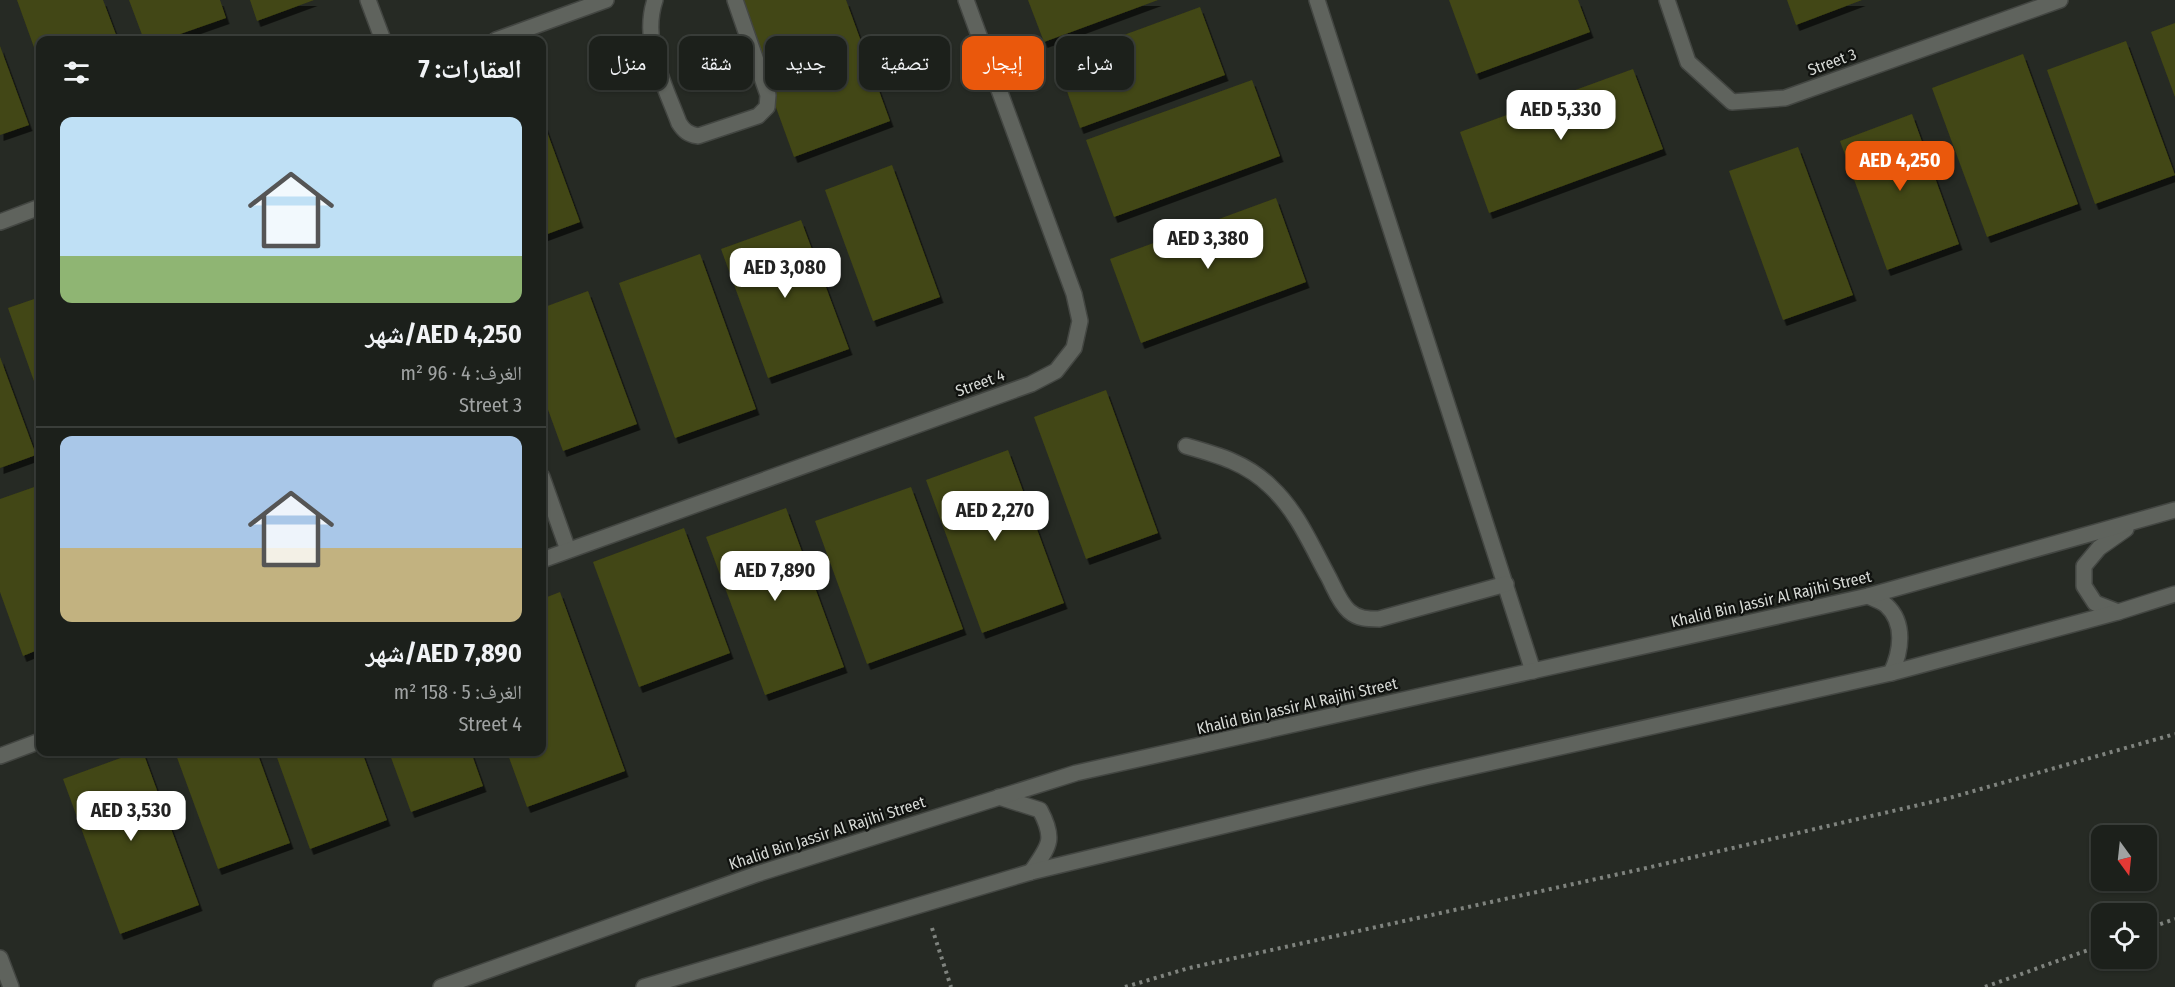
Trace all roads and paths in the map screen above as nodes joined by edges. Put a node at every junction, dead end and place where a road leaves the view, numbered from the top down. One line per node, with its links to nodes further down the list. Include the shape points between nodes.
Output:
1 (368, 0): 9 (street)
2 (606, 0): 10 (street)
3 (655, 0): 4 (street, via 651,45 679,123 689,135 698,136 758,116 767,107 768,94)
4 (735, 0)
5 (966, 0): 17 (street, Street 4, via 1074,294 1080,321 1074,348 1056,371 1031,384)
6 (1317, 0): 19 (street)
7 (1667, 0): 8 (street, Street 3, via 1688,62 1732,102 1785,98)
8 (2060, 0)
9 (382, 36)
10 (507, 36)
11 (36, 208): 12 (street)
12 (0, 222)
13 (1186, 446): 19 (street, via 1238,463 1272,487 1297,519 1343,603 1358,617 1379,619)
14 (546, 488): 17 (street)
15 (2175, 510): 16 (street, Khalid Bin Jassir Al Rajihi Street)
16 (2136, 522): 21 (street, Khalid Bin Jassir Al Rajihi Street); 22 (street, via 2099,548 2084,566 2084,586 2095,603)
17 (568, 550): 18 (street, Street 4)
18 (546, 558)
19 (1506, 584): 23 (street)
20 (2175, 594): 22 (street)
21 (1869, 596): 23 (street, Khalid Bin Jassir Al Rajihi Street); 24 (street, via 1886,605 1898,623 1900,645)
22 (2118, 612): 24 (street)
23 (1533, 671): 28 (street, Khalid Bin Jassir Al Rajihi Street, via 1076,773)
24 (1891, 673): 29 (street, via 1426,777)
25 (2175, 734): 39 (path, via 1949,798 1189,968)
26 (36, 742): 27 (street)
27 (0, 756)
28 (999, 796): 29 (street, via 1040,810 1049,826 1049,847); 36 (street, Khalid Bin Jassir Al Rajihi Street, via 757,874)
29 (1031, 872): 30 (street)
30 (924, 903): 37 (street); 38 (path)
31 (2175, 919): 32 (path)
32 (2157, 925)
33 (2091, 949): 40 (path)
34 (0, 958): 35 (street)
35 (11, 987)
36 (441, 987)
37 (644, 987)
38 (951, 987)
39 (1125, 987)
40 (1985, 987)

